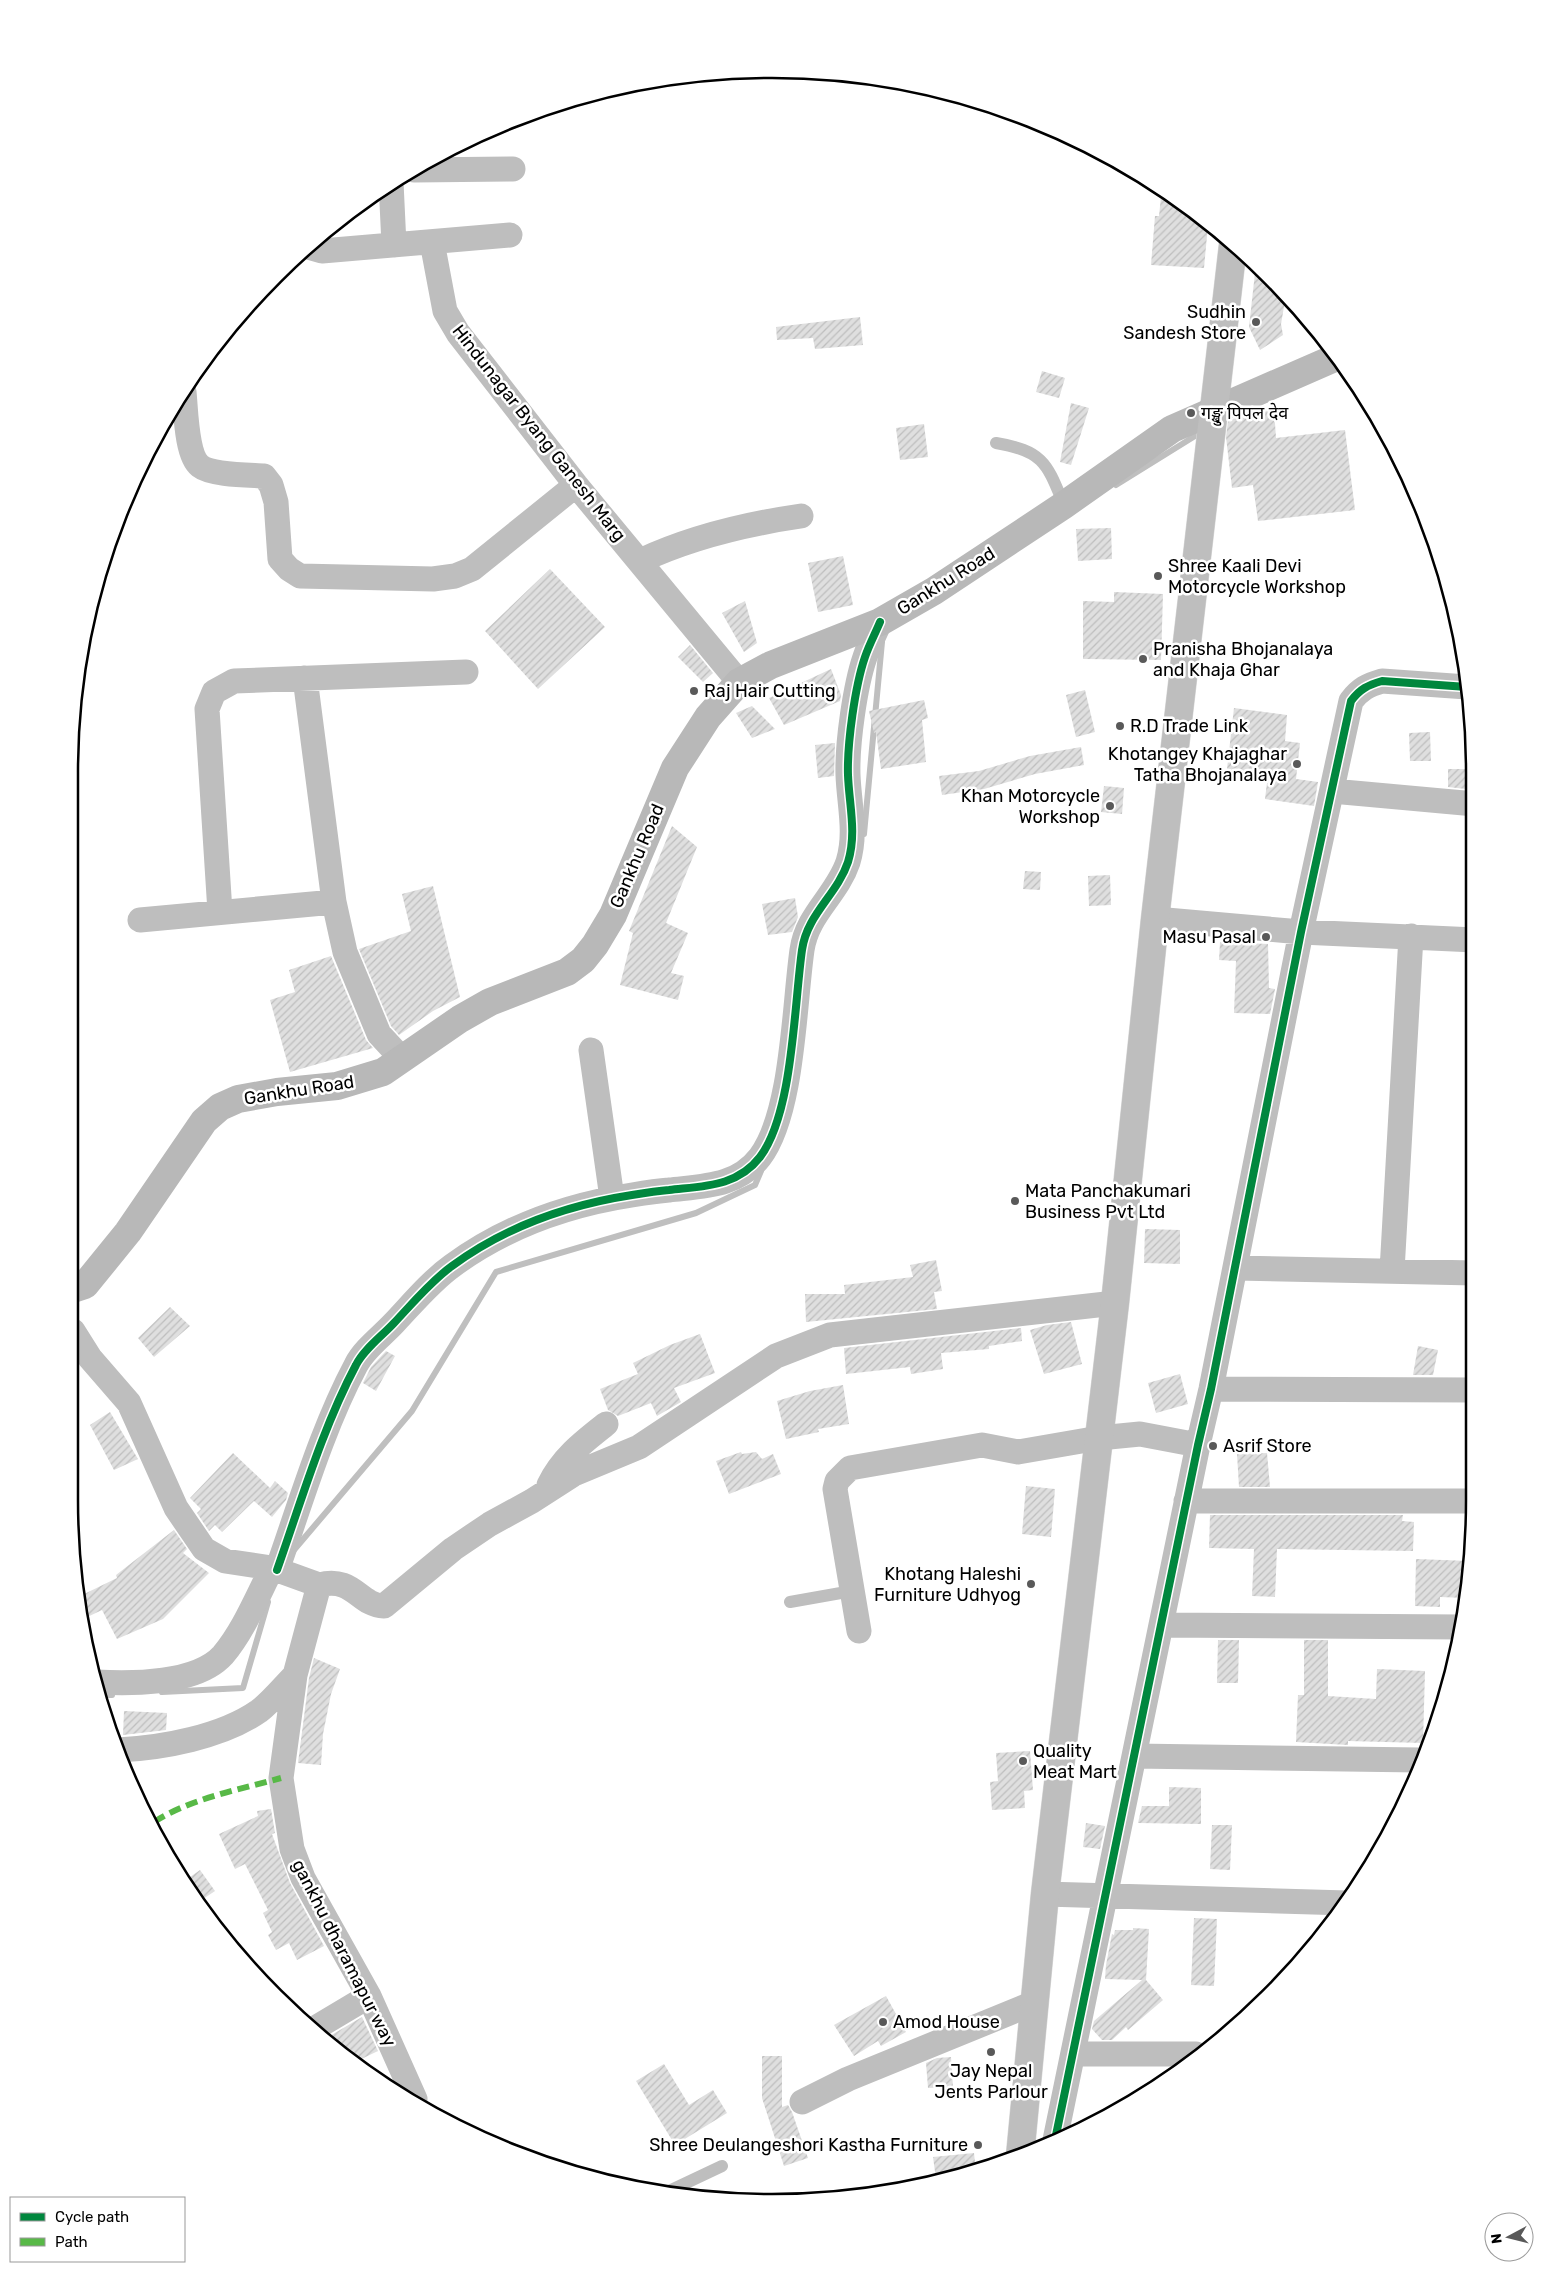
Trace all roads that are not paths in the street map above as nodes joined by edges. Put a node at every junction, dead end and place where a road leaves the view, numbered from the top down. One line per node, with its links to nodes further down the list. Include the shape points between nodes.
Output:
1 (513, 169): 2 (street)
2 (427, 170)
3 (391, 192): 6 (street)
4 (510, 235): 5 (street)
5 (432, 242): 6 (street); 13 (street, Hindunagar Byang Ganesh Marg, via 445,311 458,333)
6 (394, 245): 7 (street)
7 (315, 249)
8 (1232, 252): 11 (main road)
9 (1330, 359): 11 (main road, Gankhu Road)
10 (185, 402): 13 (street, via 192,456 200,467 264,476 271,485 276,502 280,559 289,570 300,576 433,579 455,576 472,569)
11 (1214, 411): 14 (main road, Gankhu Road, via 1172,429); 26 (main road)
12 (996, 443): 14 (lane, via 1029,451 1045,463)
13 (576, 485): 16 (street, Hindunagar Byang Ganesh Marg)
14 (1064, 505): 17 (main road, Gankhu Road, via 934,591)
15 (801, 516): 16 (street, via 756,523 672,546)
16 (640, 561): 20 (street, Hindunagar Byang Ganesh Marg)
17 (880, 622): 20 (main road, Gankhu Road, via 771,665); 33 (street, via 864,658 852,718 848,772 853,833 848,861 838,884 812,918 802,945 786,1084 771,1137 761,1156 748,1170 730,1181)
18 (466, 672): 19 (street)
19 (305, 678): 24 (street); 25 (street, via 234,681 214,692 208,709)
20 (739, 682): 32 (main road, Gankhu Road, via 708,717 675,768 612,915 582,960 567,972 490,1002)
21 (1461, 686): 22 (street, via 1382,681 1358,690 1351,701)
22 (1332, 791): 23 (street); 28 (street)
23 (1466, 803)
24 (334, 902): 25 (street); 32 (street, via 345,952 361,994 379,1034)
25 (220, 912): 27 (street)
26 (1155, 919): 28 (street); 38 (main road)
27 (140, 920)
28 (1301, 932): 29 (street); 34 (street)
29 (1411, 936): 30 (street); 35 (street)
30 (1466, 939)
31 (591, 1050): 33 (street)
32 (402, 1059): 37 (main road, Gankhu Road, via 384,1072 338,1086 277,1092 238,1099 220,1107 204,1121 128,1232 85,1285)
33 (612, 1198): 48 (street, via 542,1217 501,1234 451,1267 358,1362 325,1435)
34 (1235, 1268): 35 (street); 40 (street)
35 (1392, 1271): 36 (street)
36 (1466, 1273)
37 (78, 1287)
38 (1115, 1303): 43 (main road); 45 (street, via 830,1335 776,1356 639,1447 574,1474)
39 (78, 1339): 48 (street, via 129,1403 176,1508 204,1549 225,1561)
40 (1211, 1389): 41 (street); 44 (street)
41 (1466, 1390)
42 (606, 1424): 45 (street, via 577,1446 556,1470)
43 (1099, 1438): 44 (street, via 1140,1434); 50 (street, via 1018,1452 982,1445 850,1468 836,1481 835,1489); 60 (main road)
44 (1198, 1445): 46 (street)
45 (547, 1490): 49 (street, via 453,1549 384,1606 375,1605 350,1587 331,1582)
46 (1186, 1501): 47 (street); 52 (street)
47 (1466, 1501)
48 (274, 1569): 49 (street); 56 (street, via 236,1638 222,1656 206,1667 159,1681)
49 (319, 1585): 55 (street, gankhu dharamapur way)
50 (852, 1591): 51 (lane); 54 (street)
51 (790, 1602)
52 (1162, 1625): 53 (street); 58 (street)
53 (1454, 1627)
54 (859, 1631)
55 (295, 1675): 57 (street, via 259,1710 231,1726 193,1738); 63 (street, gankhu dharamapur way, via 281,1778 292,1849 303,1878)
56 (102, 1682)
57 (124, 1750)
58 (1134, 1756): 59 (street); 61 (street)
59 (1416, 1760)
60 (1045, 1894): 61 (street); 64 (main road)
61 (1106, 1895): 62 (street); 66 (street)
62 (1337, 1903)
63 (369, 1996): 65 (street); 68 (street, gankhu dharamapur way)
64 (1034, 2003): 69 (street, via 848,2079); 71 (main road)
65 (319, 2026)
66 (1072, 2054): 67 (street); 70 (street)
67 (1191, 2054)
68 (412, 2093)
69 (802, 2102)
70 (1056, 2134)
71 (1021, 2148)
72 (722, 2166): 73 (lane)
73 (675, 2188)

